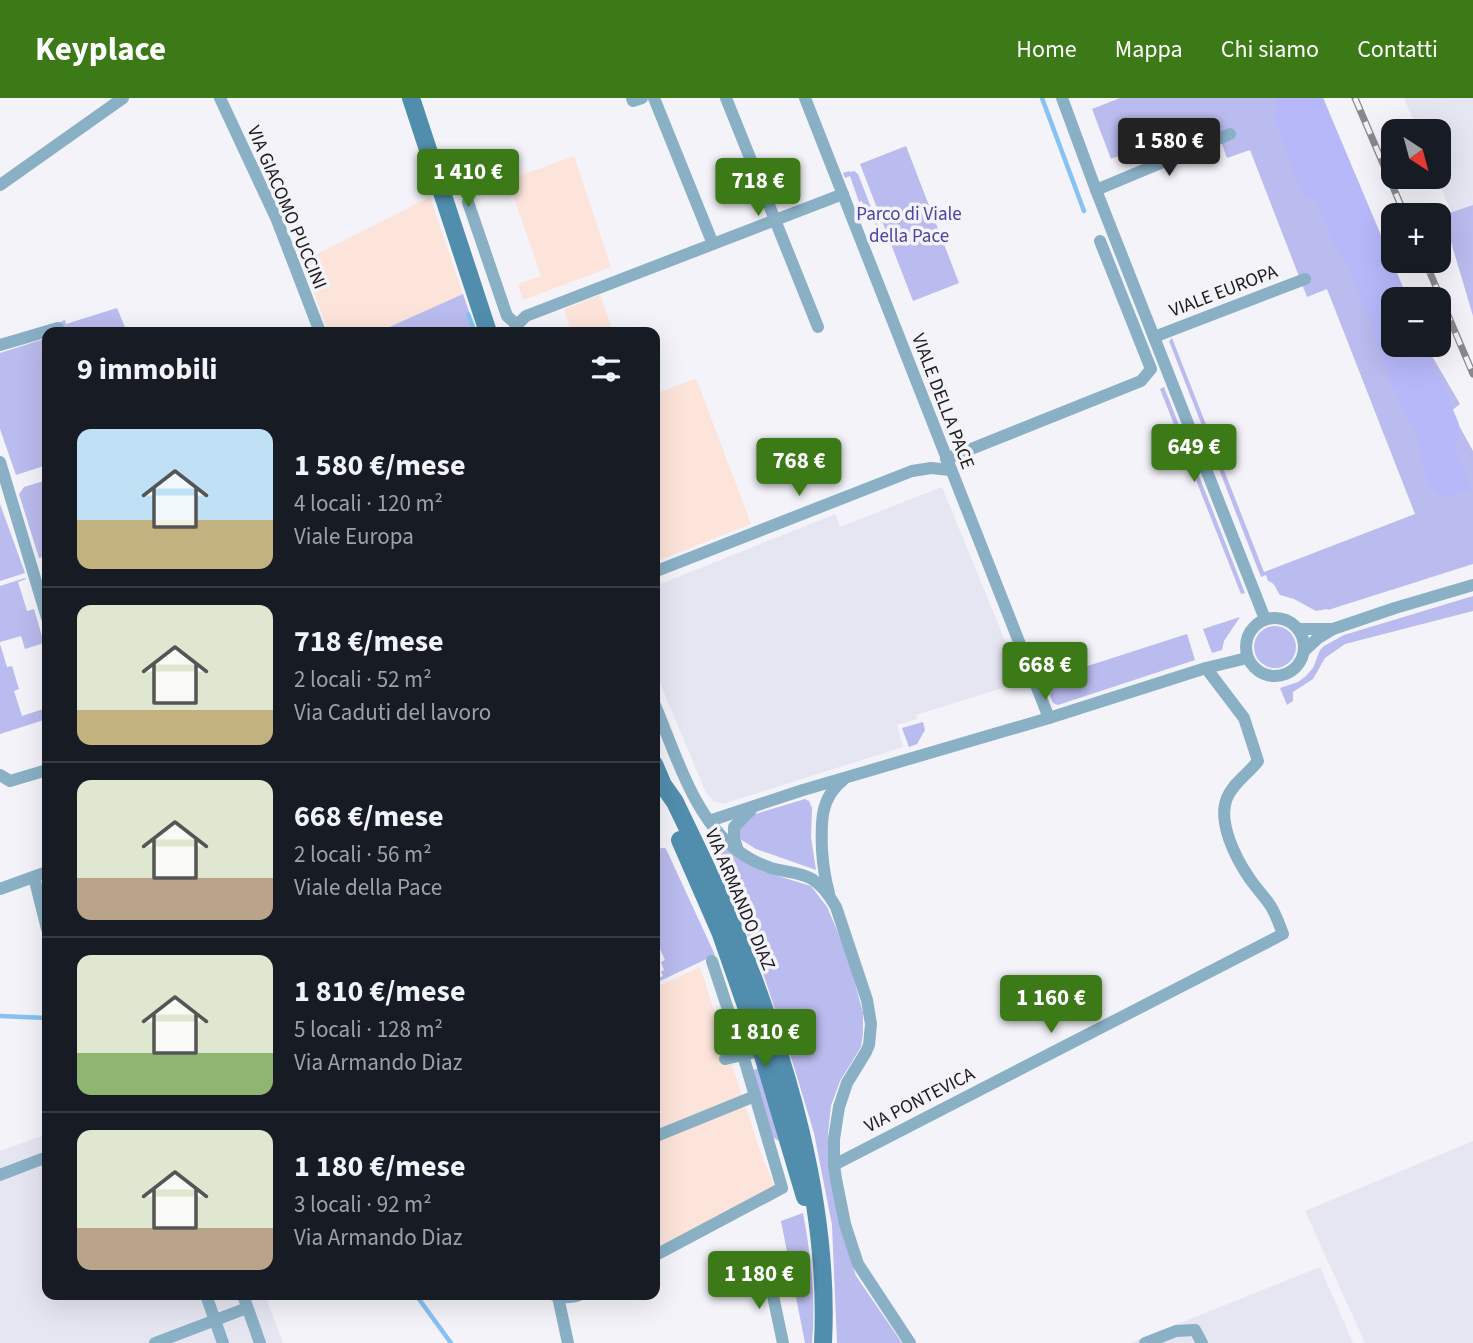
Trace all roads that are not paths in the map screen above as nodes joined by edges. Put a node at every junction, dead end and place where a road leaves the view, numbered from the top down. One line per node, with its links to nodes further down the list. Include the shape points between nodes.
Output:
1 (123, 98): 11 (street)
2 (220, 98): 19 (street, VIA GIACOMO PUCCINI, via 277,220)
3 (411, 98): 20 (main road)
4 (632, 98): 5 (street)
5 (642, 98)
6 (654, 98): 17 (street)
7 (726, 98): 15 (street)
8 (805, 98): 13 (street, VIALE DELLA PACE)
9 (1067, 99): 12 (street, VIALE EUROPA)
10 (1230, 134): 12 (street)
11 (0, 185)
12 (1096, 190): 25 (street, VIALE EUROPA)
13 (843, 194): 15 (street); 28 (street, VIALE DELLA PACE)
14 (468, 202): 21 (street)
15 (776, 219): 17 (street); 23 (street)
16 (1100, 241): 28 (street, via 1150,369 1141,381)
17 (713, 244): 22 (street, via 526,316)
18 (1305, 279): 25 (street, VIALE EUROPA)
19 (318, 327)
20 (486, 327)
21 (515, 327)
22 (518, 327)
23 (818, 327)
24 (42, 333): 26 (street)
25 (1154, 337): 33 (street, VIALE EUROPA)
26 (0, 345)
27 (0, 462): 29 (street)
28 (948, 465): 30 (street, via 912,471); 40 (street, VIALE DELLA PACE)
29 (4, 486): 32 (street)
30 (660, 570)
31 (1473, 585): 35 (street)
32 (42, 603)
33 (1265, 619): 34 (street, via 1286,620); 37 (street, via 1248,635)
34 (1298, 629): 35 (street); 36 (street)
35 (1333, 629): 36 (street)
36 (1304, 651): 37 (street, via 1297,666 1274,676 1258,671)
37 (1247, 658): 38 (street)
38 (1206, 668): 40 (street); 68 (street, VIA PONTEVICA, via 1244,718 1258,761 1231,790 1224,813 1226,830 1283,934)
39 (660, 717): 49 (street, VIA ARMANDO DIAZ)
40 (1049, 718): 43 (street)
41 (42, 771): 42 (street, via 10,780)
42 (0, 775)
43 (851, 776): 46 (street); 47 (street, via 835,786)
44 (660, 778): 45 (main road, VIA ARMANDO DIAZ)
45 (663, 785): 59 (main road, VIA ARMANDO DIAZ, via 665,805 721,934); 62 (main road, VIA ARMANDO DIAZ, via 733,927)
46 (803, 790): 47 (street, via 816,791); 48 (street)
47 (824, 804): 51 (street)
48 (755, 806): 49 (street); 50 (street, via 734,827)
49 (709, 821): 50 (street, VIA ARMANDO DIAZ)
50 (738, 851): 54 (street, VIA ARMANDO DIAZ, via 762,865)
51 (824, 870): 54 (street); 56 (street)
52 (42, 874): 53 (street)
53 (34, 877): 55 (street); 57 (street)
54 (807, 877): 56 (street, VIA ARMANDO DIAZ)
55 (0, 889)
56 (831, 897): 68 (street, VIA ARMANDO DIAZ, via 871,1024 866,1052 839,1107)
57 (42, 909)
58 (712, 961): 60 (street)
59 (761, 1049): 60 (street); 62 (main road, VIA ARMANDO DIAZ); 66 (main road, VIA ARMANDO DIAZ)
60 (743, 1055): 61 (street); 63 (street)
61 (725, 1059)
62 (785, 1073): 70 (main road, VIA ARMANDO DIAZ, via 810,1171)
63 (755, 1096): 64 (street); 65 (street)
64 (660, 1135)
65 (768, 1144): 66 (street); 71 (street, via 782,1188)
66 (793, 1157): 70 (main road, VIA ARMANDO DIAZ)
67 (42, 1159): 69 (street)
68 (834, 1165): 84 (street, VIA ARMANDO DIAZ, via 858,1264)
69 (0, 1175)
70 (820, 1247): 83 (main road, VIA ARMANDO DIAZ)
71 (660, 1253)
72 (768, 1272): 82 (street)
73 (208, 1300): 77 (street)
74 (245, 1300): 76 (street)
75 (557, 1300): 81 (street)
76 (247, 1308): 77 (street); 80 (street)
77 (215, 1320): 78 (street); 79 (street)
78 (155, 1343)
79 (223, 1343)
80 (260, 1343)
81 (568, 1343)
82 (783, 1343)
83 (823, 1343)
84 (910, 1343)
85 (1145, 1343): 86 (street, via 1176,1331 1195,1330)
86 (1202, 1343)

